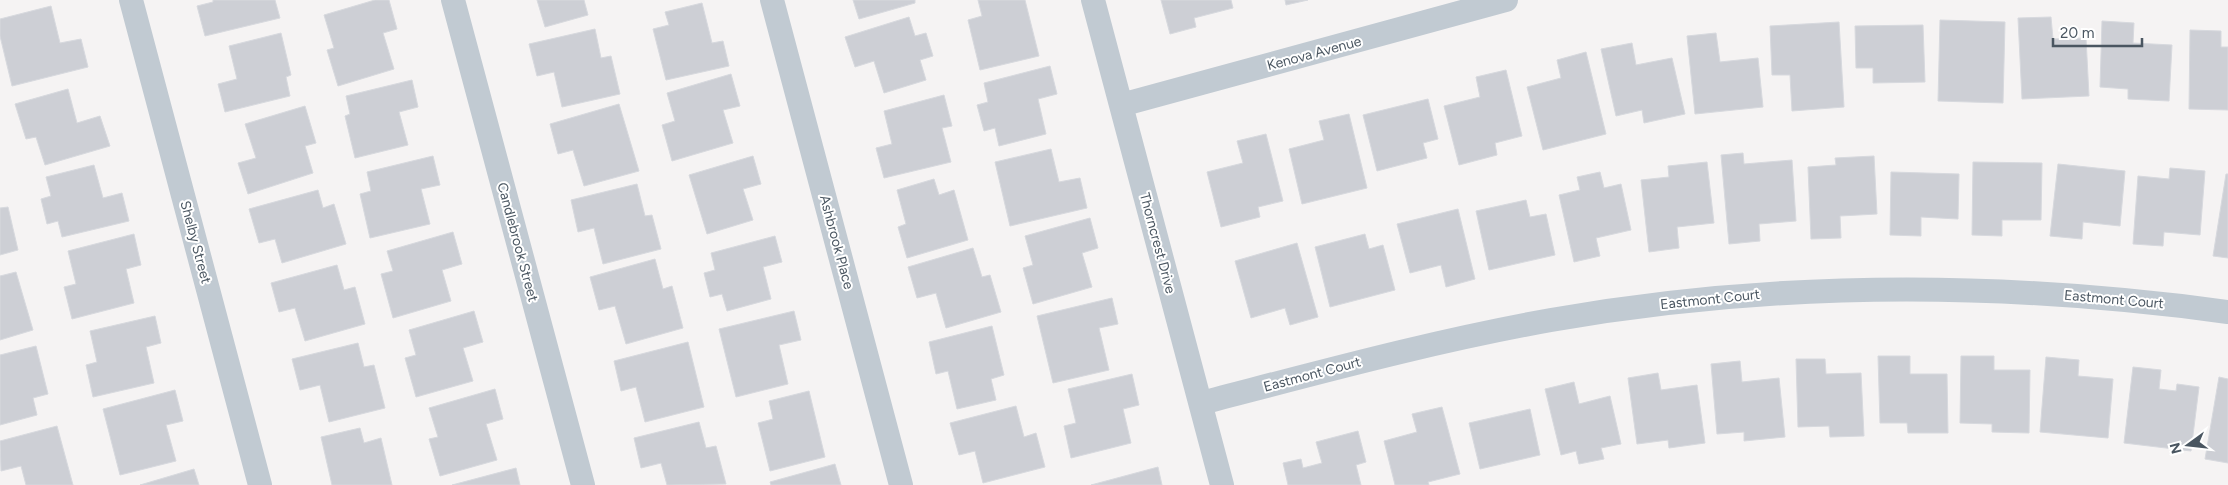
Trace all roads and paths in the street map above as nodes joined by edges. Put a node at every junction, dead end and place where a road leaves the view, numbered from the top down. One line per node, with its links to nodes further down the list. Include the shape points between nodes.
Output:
1 (131, 0): 9 (street, Shelby Street)
2 (453, 0): 10 (street, Candlebrook Street)
3 (772, 0): 11 (street, Ashbrook Place)
4 (1093, 0): 6 (street, Thorncrest Drive)
5 (1506, 0): 6 (street, Kenova Avenue)
6 (1121, 106): 8 (street, Thorncrest Drive)
7 (2228, 312): 8 (street, Eastmont Court, via 2150,301 2027,291 1903,288 1792,291 1637,307 1553,320 1453,339)
8 (1201, 403): 12 (street, Thorncrest Drive)
9 (260, 485)
10 (582, 485)
11 (901, 485)
12 (1222, 485)

